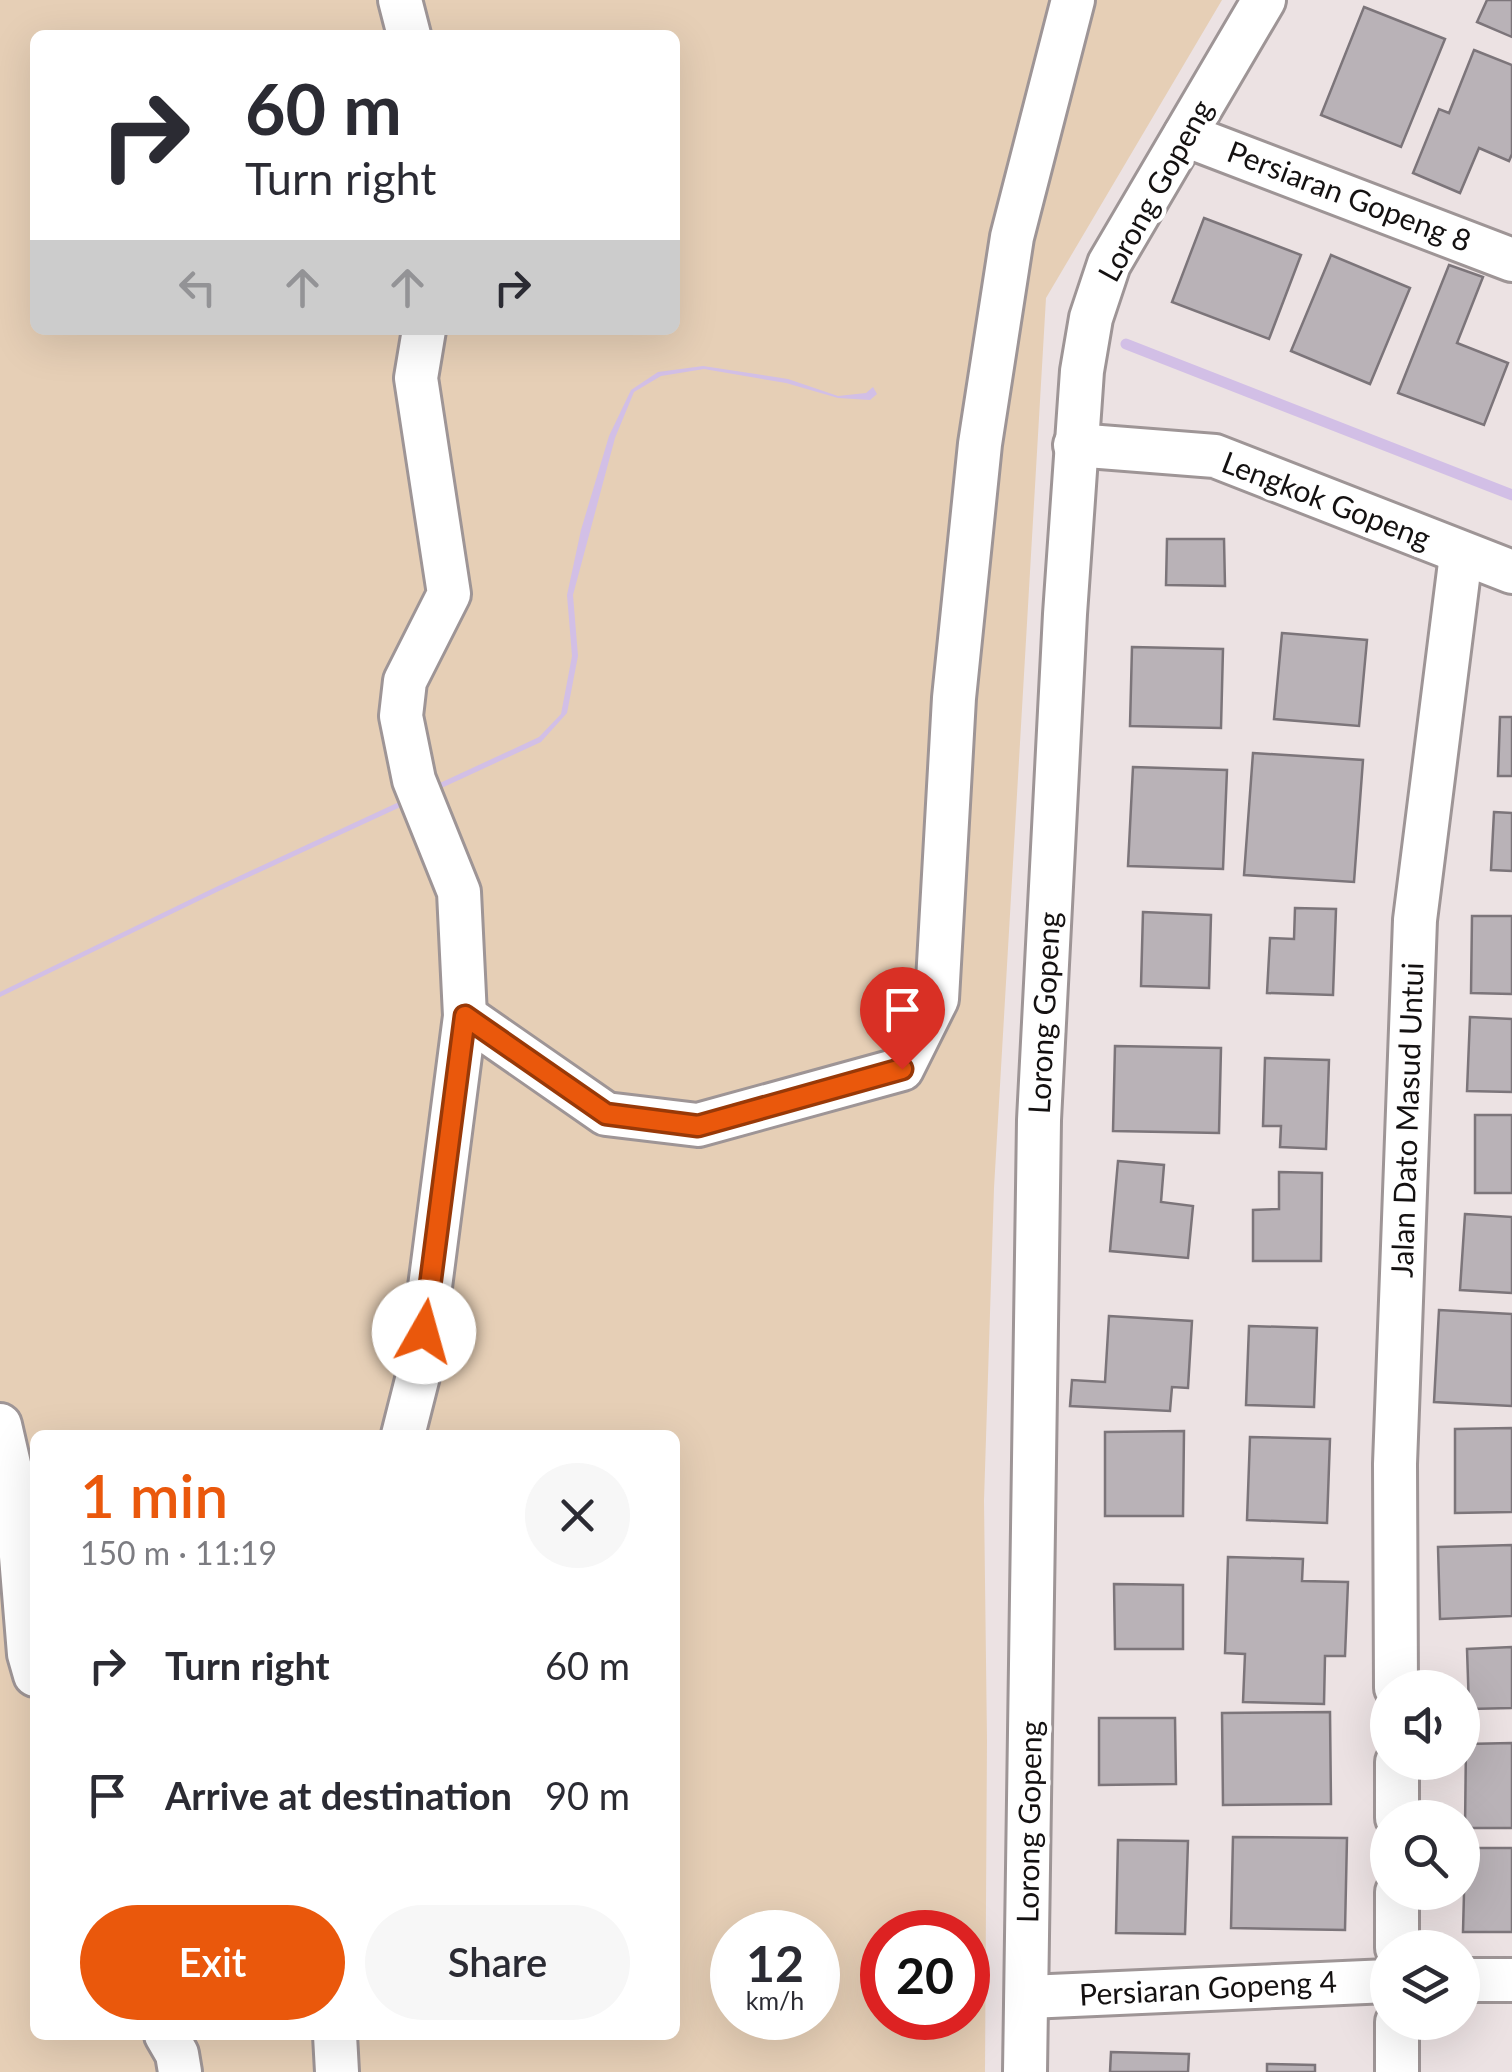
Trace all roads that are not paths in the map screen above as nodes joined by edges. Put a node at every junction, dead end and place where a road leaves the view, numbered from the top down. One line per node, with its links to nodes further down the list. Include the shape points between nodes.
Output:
1 (400, 0): 4 (street)
2 (1073, 0): 11 (street, via 1012,237 980,444 956,679 936,999 902,1069 698,1126 606,1114)
3 (1264, 0): 5 (street, Lorong Gopeng)
4 (408, 30)
5 (1185, 135): 6 (street, Persiaran Gopeng 8); 8 (street, Lorong Gopeng, via 1109,264 1091,318)
6 (1512, 260)
7 (423, 335): 11 (street, via 416,378 449,594 405,681 401,716 414,780 459,892)
8 (1076, 445): 9 (street, Lengkok Gopeng, via 1216,456); 19 (street, Lorong Gopeng, via 1039,1120)
9 (1461, 555): 10 (street, Lengkok Gopeng); 15 (street, Jalan Dato Masud Untui, via 1415,920 1395,1464)
10 (1512, 572)
11 (465, 1016): 13 (street, via 419,1372)
12 (0, 1425): 14 (street, via 16,1496)
13 (404, 1430)
14 (30, 1654)
15 (1396, 1670)
16 (1480, 1980): 17 (street)
17 (1512, 1980)
18 (1370, 1982): 19 (street, Persiaran Gopeng 4)
19 (1028, 1997): 25 (street, Lorong Gopeng)
20 (169, 2040): 23 (street)
21 (335, 2040): 24 (street)
22 (1397, 2040): 26 (street)
23 (180, 2072)
24 (337, 2072)
25 (1025, 2072)
26 (1396, 2072)

